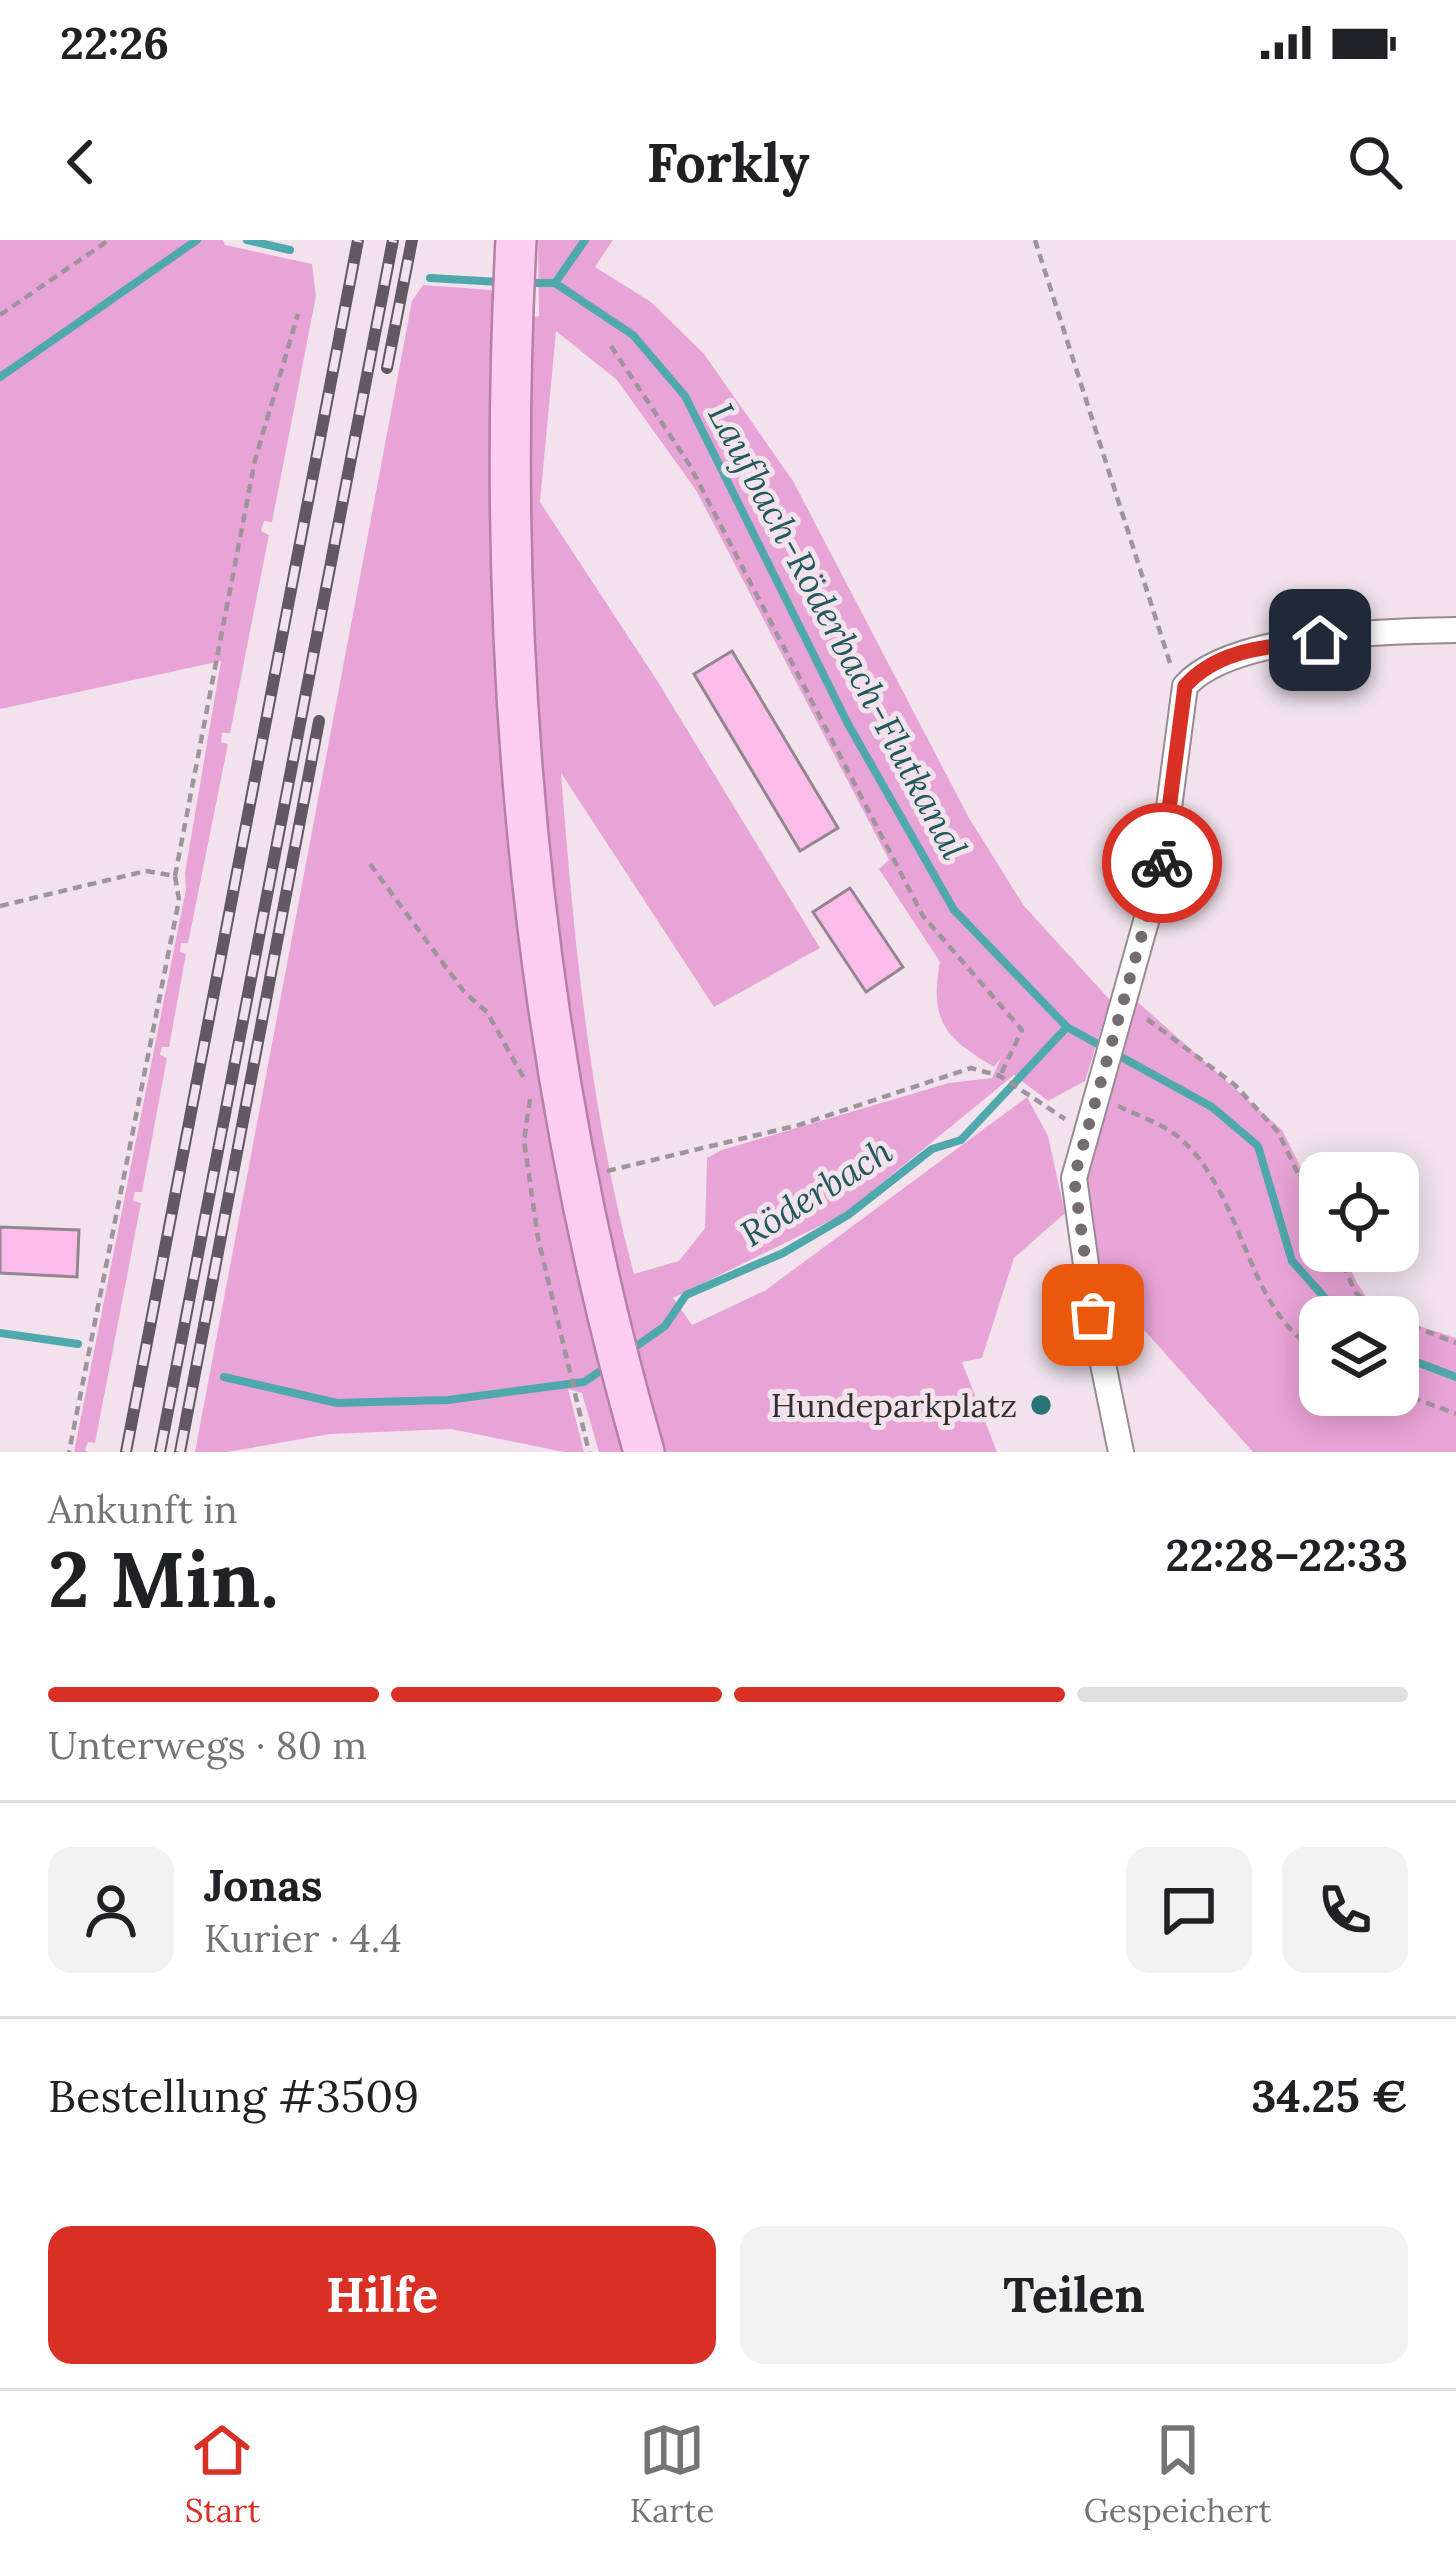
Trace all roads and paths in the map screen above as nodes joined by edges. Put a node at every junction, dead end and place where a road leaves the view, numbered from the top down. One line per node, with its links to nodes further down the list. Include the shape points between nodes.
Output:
1 (110, 240): 5 (path)
2 (516, 240): 25 (main road, via 512,617 525,809 581,1199)
3 (1035, 240): 8 (path, via 1165,650)
4 (298, 314): 10 (path, via 255,460)
5 (0, 315)
6 (611, 346): 13 (path, via 689,464 923,916 1022,1030)
7 (1456, 630): 8 (street, via 1246,650)
8 (1185, 686): 12 (street, via 1162,868)
9 (370, 864): 24 (path, via 465,993 488,1012 524,1076 538,1238)
10 (175, 876): 11 (path, via 146,871); 23 (path, via 175,923)
11 (0, 906)
12 (1120, 1012): 14 (street); 17 (path, via 1235,1085 1278,1132)
13 (1002, 1078): 15 (path); 16 (path, via 971,1068 799,1124)
14 (1100, 1086): 15 (street); 19 (path, via 1182,1138 1218,1183 1268,1301)
15 (1085, 1131): 26 (street, via 1074,1178)
16 (607, 1171)
17 (1299, 1176)
18 (1419, 1327): 20 (path)
19 (1299, 1341)
20 (1456, 1342)
21 (1419, 1400): 22 (path)
22 (1456, 1414)
23 (69, 1452)
24 (589, 1452)
25 (644, 1452)
26 (1121, 1452)

